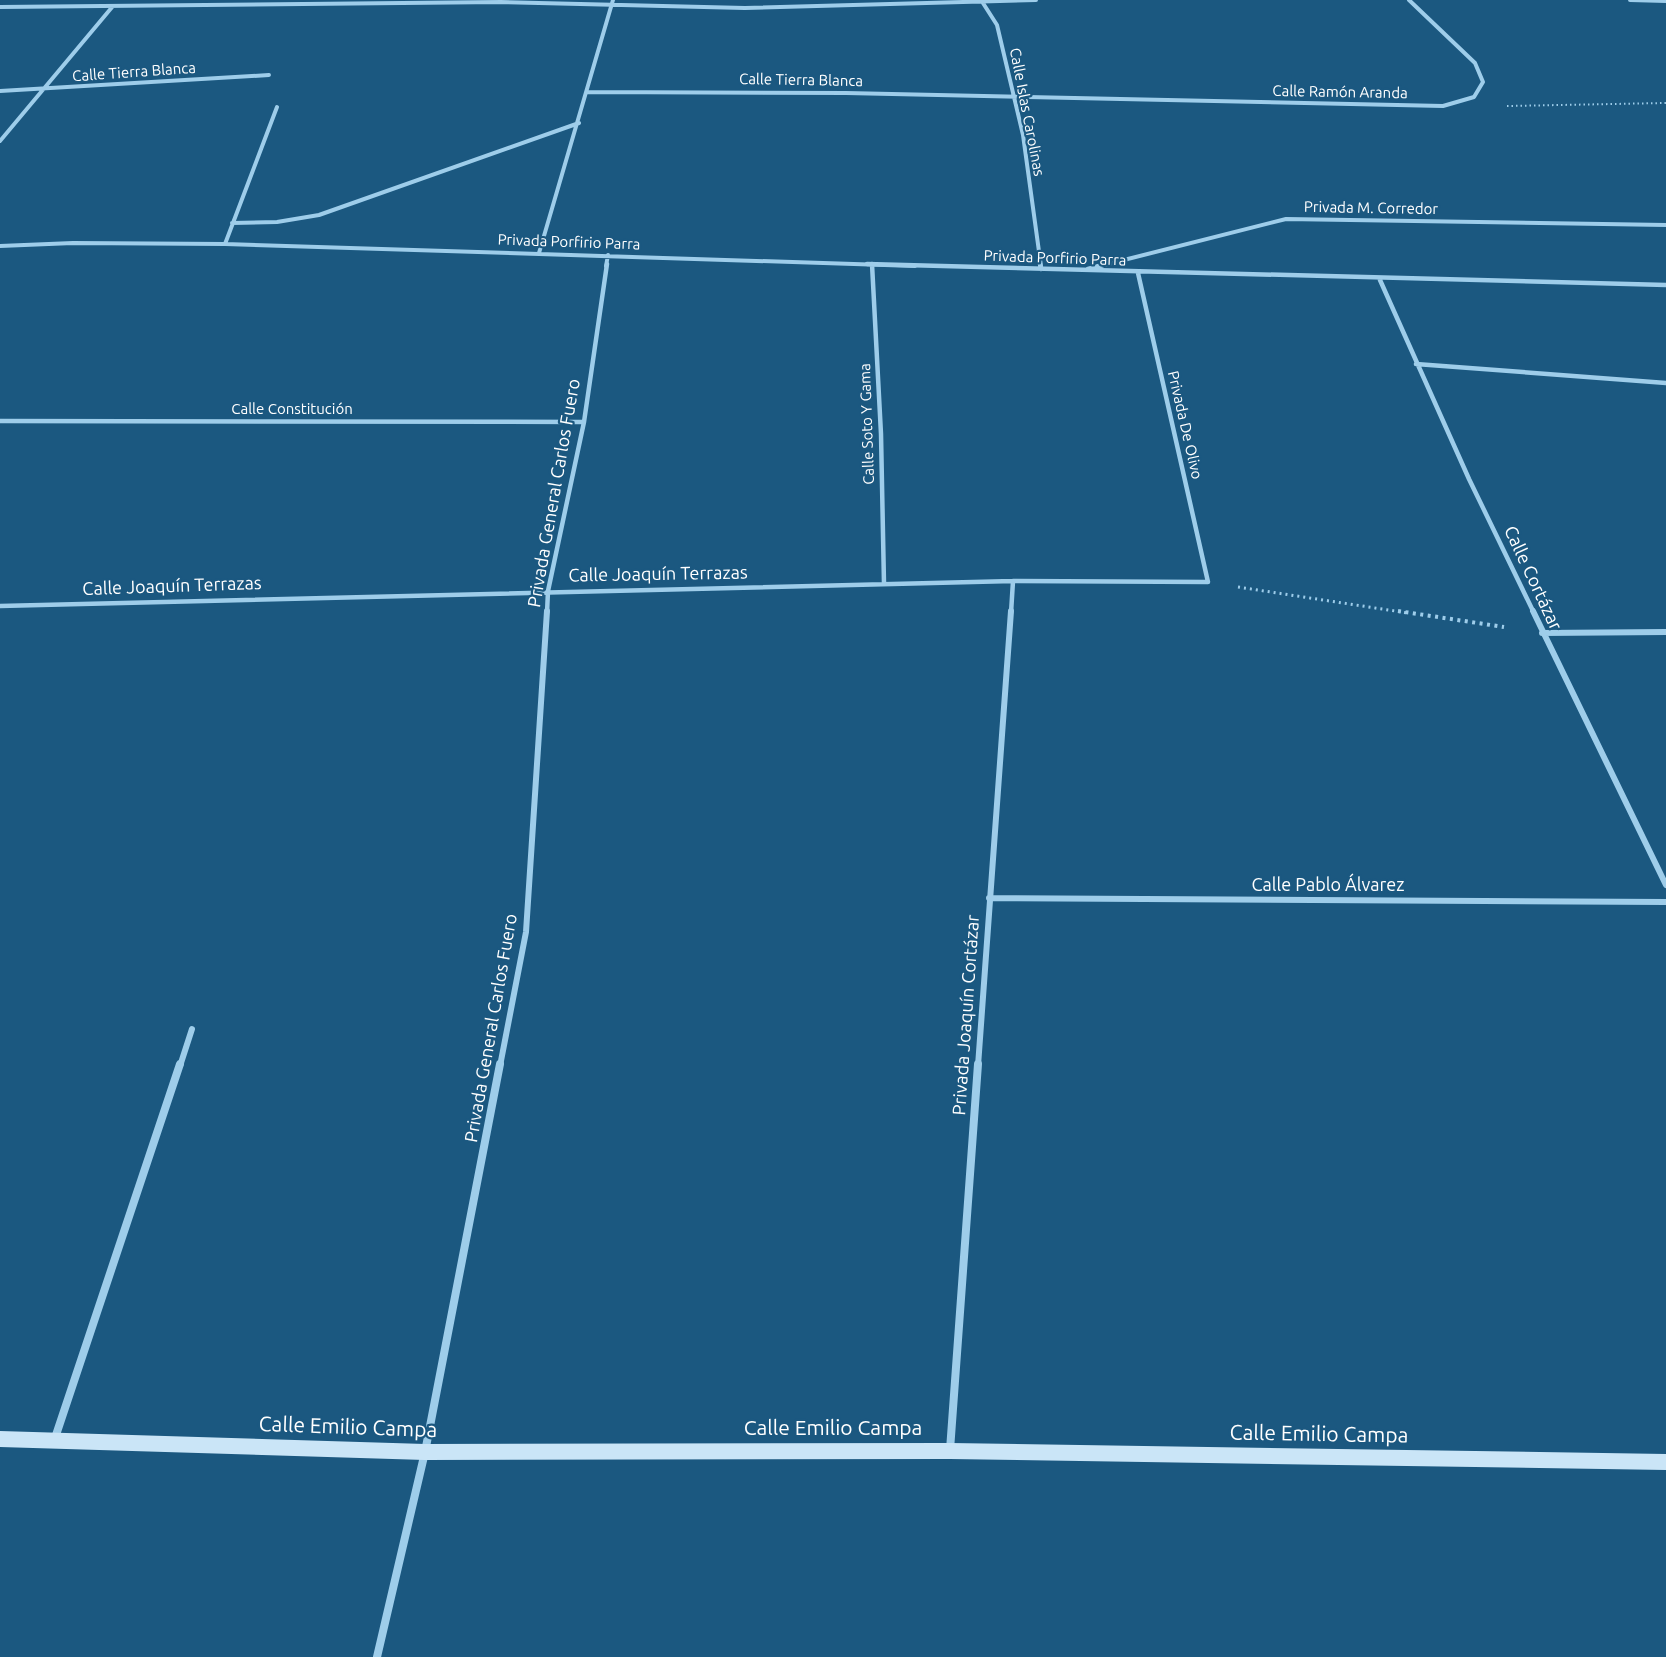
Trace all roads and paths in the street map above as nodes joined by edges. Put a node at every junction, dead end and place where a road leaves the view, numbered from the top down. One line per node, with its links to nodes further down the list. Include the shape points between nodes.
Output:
1 (152, 0): 10 (street)
2 (981, 0): 3 (street); 8 (street, via 765,8); 16 (street, Calle Islas Carolinas, via 997,25)
3 (1036, 0)
4 (1409, 0): 18 (street, Calle Ramón Aranda, via 1475,63 1483,82 1474,98)
5 (1630, 0): 6 (street)
6 (1666, 1)
7 (395, 2): 8 (street); 10 (street)
8 (612, 2): 15 (street)
9 (113, 6): 10 (street); 11 (street); 14 (street)
10 (148, 6)
11 (0, 7)
12 (269, 75): 14 (street, Calle Tierra Blanca)
13 (0, 91): 14 (street, Calle Tierra Blanca)
14 (42, 91): 21 (street)
15 (587, 92): 16 (street, Calle Tierra Blanca); 20 (street)
16 (1014, 97): 18 (street, Calle Ramón Aranda); 29 (street, Calle Islas Carolinas)
17 (1666, 103): 18 (path)
18 (1443, 106)
19 (277, 107): 22 (street)
20 (579, 123): 22 (street, via 319,215 277,222); 26 (street)
21 (0, 141)
22 (232, 223): 24 (street)
23 (1666, 225): 30 (street, Privada M. Corredor, via 1286,219)
24 (225, 244): 25 (street, Privada Porfirio Parra); 26 (street, Privada Porfirio Parra)
25 (0, 246)
26 (539, 253): 27 (street, Privada Porfirio Parra)
27 (608, 255): 28 (street, Privada Porfirio Parra); 37 (street, Privada General Carlos Fuero)
28 (872, 264): 29 (street, Privada Porfirio Parra); 40 (street, Calle Soto Y Gama)
29 (1041, 269): 30 (street, Privada Porfirio Parra)
30 (1082, 270): 31 (street, Privada Porfirio Parra)
31 (1138, 273): 32 (street); 39 (street, Privada De Olivo)
32 (1380, 280): 33 (street); 34 (street, Calle Cortázar)
33 (1666, 285)
34 (1416, 364): 35 (street); 45 (street, Calle Cortázar)
35 (1666, 383)
36 (0, 421): 37 (street, Calle Constitución)
37 (584, 422): 41 (street, Privada General Carlos Fuero)
38 (1013, 581): 39 (street, Calle Joaquín Terrazas); 40 (street, Calle Joaquín Terrazas); 47 (street, Privada Joaquín Cortázar)
39 (1208, 582): 45 (path)
40 (884, 584): 41 (street, Calle Joaquín Terrazas)
41 (548, 591): 42 (street, Calle Joaquín Terrazas); 53 (street, Privada General Carlos Fuero, via 526,932)
42 (2, 606): 43 (street)
43 (0, 612)
44 (1666, 632): 45 (street)
45 (1542, 633): 46 (street, Calle Cortázar)
46 (1666, 885)
47 (989, 898): 48 (street, Calle Pablo Álvarez); 52 (street, Privada Joaquín Cortázar)
48 (1666, 902)
49 (192, 1029): 51 (street)
50 (0, 1439): 51 (street, Calle Emilio Campa)
51 (54, 1441): 53 (street, Calle Emilio Campa)
52 (950, 1451): 53 (street, Calle Emilio Campa); 54 (street, Calle Emilio Campa)
53 (425, 1452): 55 (street, Privada General Carlos Fuero)
54 (1666, 1462)
55 (377, 1657)

